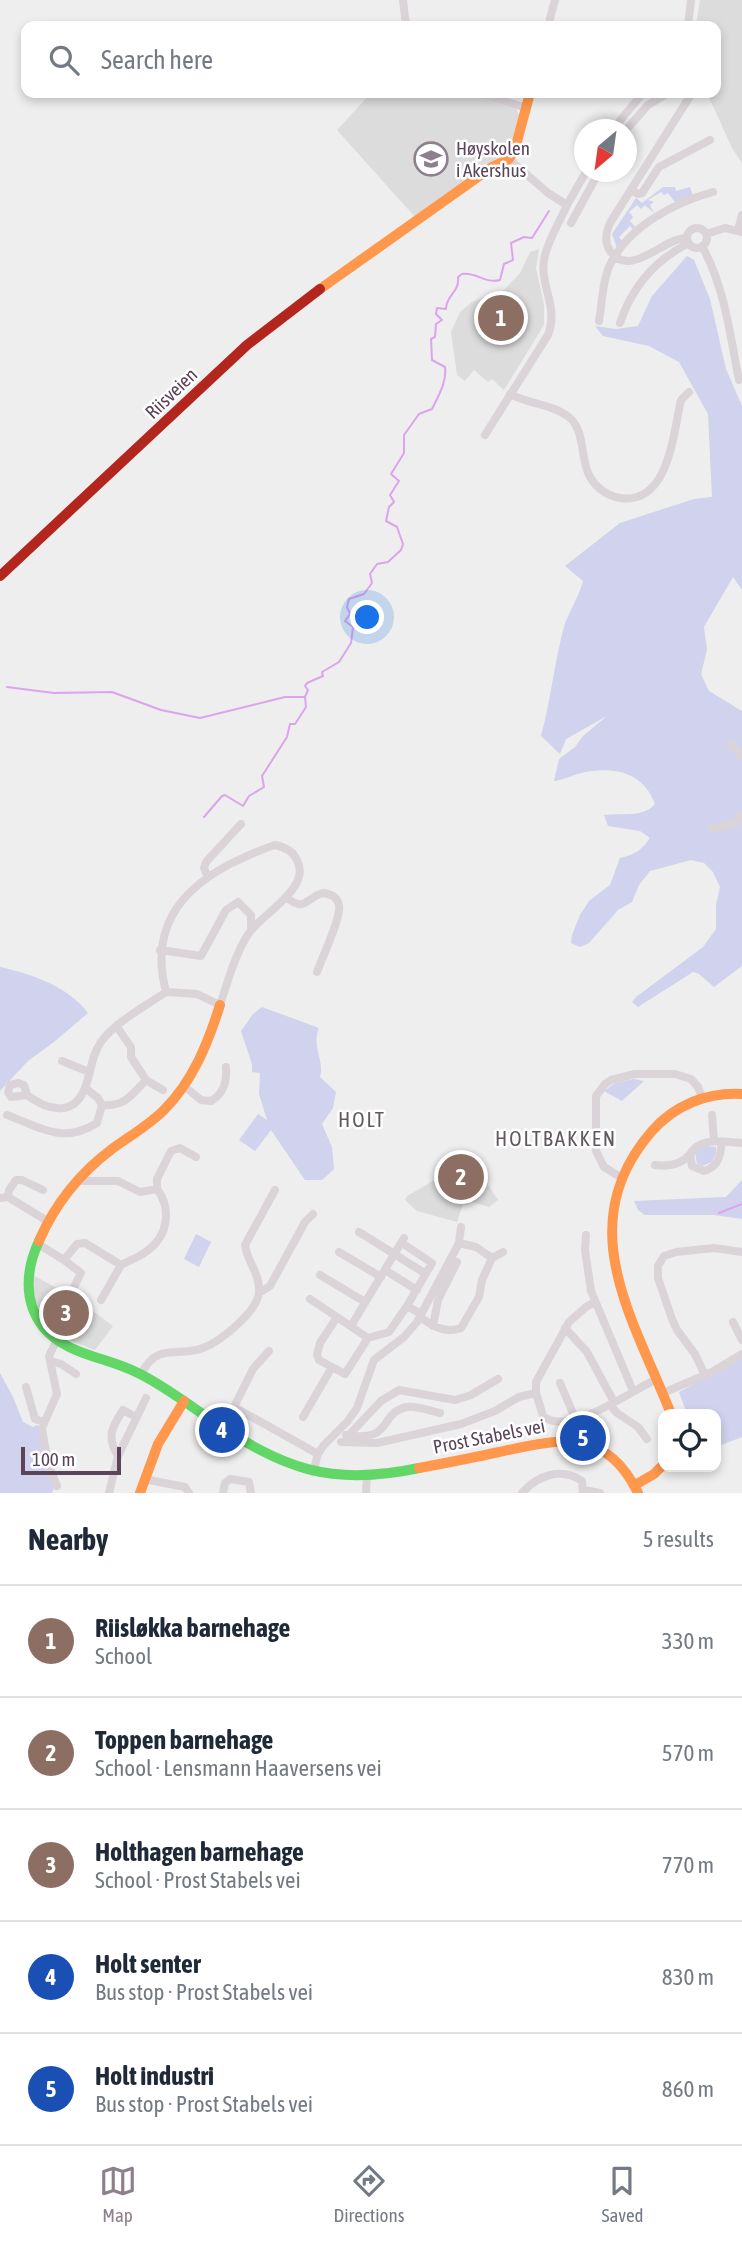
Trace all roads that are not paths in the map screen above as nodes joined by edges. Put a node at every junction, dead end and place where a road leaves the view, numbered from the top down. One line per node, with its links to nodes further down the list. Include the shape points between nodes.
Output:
1 (403, 0): 4 (street)
2 (555, 0): 5 (street)
3 (691, 0): 6 (street)
4 (405, 21)
5 (549, 21)
6 (689, 21)
7 (495, 98): 12 (street)
8 (529, 98): 12 (street)
9 (639, 98): 13 (street)
10 (660, 98): 14 (street)
11 (688, 98): 19 (street)
12 (526, 108): 16 (street)
13 (621, 119)
14 (636, 119)
15 (710, 140): 19 (street, via 659,167 642,193)
16 (509, 159): 21 (street); 37 (street, Riisveien, via 376,248 247,345)
17 (580, 182): 21 (street)
18 (594, 182): 23 (street)
19 (631, 190): 28 (street, via 606,232)
20 (711, 196): 28 (street, via 672,203)
21 (567, 205): 32 (street, via 544,261 552,323)
22 (742, 215): 24 (street)
23 (571, 223)
24 (740, 231): 25 (street, via 725,228)
25 (706, 234): 26 (street, via 694,228); 27 (street)
26 (688, 241): 27 (street, via 697,248); 28 (street, via 675,240 637,260); 30 (street, via 644,278)
27 (702, 246): 31 (street, via 725,301)
28 (615, 256): 29 (street)
29 (599, 321)
30 (620, 323)
31 (739, 380)
32 (516, 384): 34 (street); 35 (street)
33 (689, 392): 35 (street, via 681,400 661,478 642,497 628,499 615,498 595,485 571,418)
34 (510, 394): 35 (street); 36 (street)
35 (531, 401)
36 (485, 435)
37 (0, 576)
38 (731, 744): 39 (street)
39 (742, 756)
40 (742, 814): 42 (street, via 735,822)
41 (241, 824): 43 (street, Prost Stabels vei, via 206,862)
42 (712, 829)
43 (208, 877): 44 (street, Prost Stabels vei, via 260,849 283,846 299,864 298,883); 46 (street, Prost Stabels vei, via 184,897 172,915)
44 (285, 897): 45 (street, Prost Stabels vei); 47 (street, via 296,905 323,893 337,899 340,908)
45 (251, 930): 46 (street, via 251,915 238,902 226,910 201,957); 49 (street, Prost Stabels vei)
46 (160, 950): 48 (street, Prost Stabels vei)
47 (317, 972)
48 (166, 992): 49 (street, via 197,994); 50 (street)
49 (220, 1005): 55 (street, Prost Stabels vei, via 205,1050)
50 (117, 1027): 53 (street, via 101,1041); 54 (street)
51 (62, 1061): 53 (street)
52 (226, 1067): 55 (street, via 223,1091 211,1101 201,1100)
53 (89, 1072): 56 (street)
54 (146, 1080): 57 (street); 61 (street, via 127,1101)
55 (184, 1086): 70 (street, Prost Stabels vei, via 161,1113)
56 (85, 1087): 59 (street, via 74,1104 56,1109); 61 (street)
57 (163, 1090)
58 (742, 1094): 60 (street)
59 (27, 1095)
60 (702, 1097): 69 (street, via 650,1132); 69 (street, via 691,1079 675,1074 635,1074 611,1080 600,1089 595,1102 596,1151 604,1167)
61 (102, 1105): 62 (street, via 97,1123 63,1133 39,1129)
62 (7, 1115)
63 (712, 1115): 64 (street)
64 (718, 1142): 65 (street); 66 (street, via 696,1146); 66 (street, via 719,1161 708,1170 692,1166)
65 (742, 1143)
66 (690, 1154): 68 (street, via 672,1166)
67 (196, 1157): 71 (street, via 180,1148 171,1152)
68 (655, 1165)
69 (622, 1178): 118 (street, via 613,1221 617,1276)
70 (77, 1181): 71 (street, via 118,1181 140,1192); 76 (street, Prost Stabels vei)
71 (157, 1189): 89 (street, via 167,1211 160,1237 149,1251)
72 (43, 1190): 74 (street, via 16,1180)
73 (275, 1190): 95 (street, via 245,1245 257,1273)
74 (4, 1198): 76 (street)
75 (313, 1214): 95 (street, via 270,1286)
76 (49, 1222): 81 (street, Prost Stabels vei)
77 (461, 1227): 80 (street)
78 (359, 1232): 85 (street)
79 (586, 1235): 99 (street, via 588,1279)
80 (458, 1243): 86 (street, via 476,1247); 101 (street)
81 (38, 1244): 87 (street); 108 (street, Prost Stabels vei, via 27,1285 37,1319)
82 (339, 1252): 90 (street)
83 (503, 1252): 86 (street)
84 (742, 1252): 116 (street, via 715,1248 676,1252 664,1256 658,1266 672,1319)
85 (395, 1254): 90 (street); 91 (street); 91 (street, via 403,1241 432,1263)
86 (492, 1258): 105 (street, via 477,1301 461,1328 447,1331)
87 (64, 1259): 89 (street, via 76,1244 85,1243); 93 (street, via 81,1273)
88 (457, 1262): 105 (street, via 438,1300)
89 (121, 1265): 97 (street)
90 (383, 1273): 94 (street); 98 (street)
91 (426, 1273): 94 (street)
92 (320, 1275): 98 (street)
93 (73, 1289)
94 (417, 1290): 100 (street)
95 (259, 1293): 115 (street, via 250,1312 210,1345 161,1353)
96 (310, 1299): 102 (street)
97 (101, 1300)
98 (365, 1302): 104 (street)
99 (595, 1302): 106 (street); 121 (street)
100 (407, 1306): 101 (street); 107 (street, via 389,1332)
101 (420, 1316): 105 (street); 134 (street, via 404,1337 374,1360 357,1408)
102 (337, 1317): 104 (street); 113 (street, via 317,1351 319,1360)
103 (733, 1322): 109 (street)
104 (351, 1326): 107 (street)
105 (433, 1326)
106 (565, 1328): 123 (street, via 536,1382); 126 (street, via 587,1352)
107 (368, 1338): 113 (street, via 348,1371 341,1373)
108 (57, 1340): 112 (street, via 50,1351); 115 (street, Prost Stabels vei)
109 (742, 1340)
110 (269, 1352): 139 (street, via 253,1369 234,1407)
111 (742, 1354): 116 (street)
112 (51, 1362): 114 (street); 132 (street, via 57,1394)
113 (332, 1367): 130 (street)
114 (76, 1374)
115 (141, 1374): 125 (street, Prost Stabels vei)
116 (705, 1375): 122 (street)
117 (498, 1379): 135 (street, via 455,1400 399,1390 381,1401)
118 (657, 1379): 121 (street); 122 (street)
119 (560, 1383): 131 (street)
120 (26, 1387): 132 (street, via 35,1419)
121 (633, 1391): 126 (street)
122 (663, 1393): 127 (street)
123 (536, 1394): 131 (street, via 545,1419); 137 (street, via 519,1397 461,1424)
124 (146, 1398): 129 (street)
125 (184, 1401): 142 (street, Prost Stabels vei, via 259,1451); 144 (street, via 162,1436)
126 (612, 1404): 131 (street); 136 (street)
127 (669, 1409)
128 (440, 1413): 133 (street, via 404,1408)
129 (136, 1417): 140 (street); 140 (street, via 123,1410 111,1430 111,1444)
130 (303, 1417)
131 (575, 1418)
132 (44, 1422): 145 (street, via 43,1438)
133 (380, 1430): 135 (street, via 369,1437); 137 (street)
134 (336, 1433): 135 (street); 139 (street)
135 (348, 1436)
136 (647, 1439)
137 (387, 1440): 138 (street)
138 (341, 1442)
139 (318, 1454): 142 (street)
140 (118, 1456): 148 (street)
141 (658, 1470): 146 (street)
142 (313, 1472): 143 (street, Prost Stabels vei)
143 (367, 1476): 146 (street, Prost Stabels vei, via 564,1440 604,1451 621,1465); 153 (street)
144 (144, 1479): 149 (street); 150 (street, via 185,1487)
145 (57, 1486)
146 (636, 1489)
147 (583, 1491): 154 (street, via 579,1478 556,1473); 155 (street)
148 (108, 1493)
149 (140, 1493)
150 (189, 1493)
151 (223, 1493): 152 (street, via 230,1479 249,1482)
152 (251, 1493)
153 (366, 1493)
154 (522, 1493)
155 (600, 1493)

